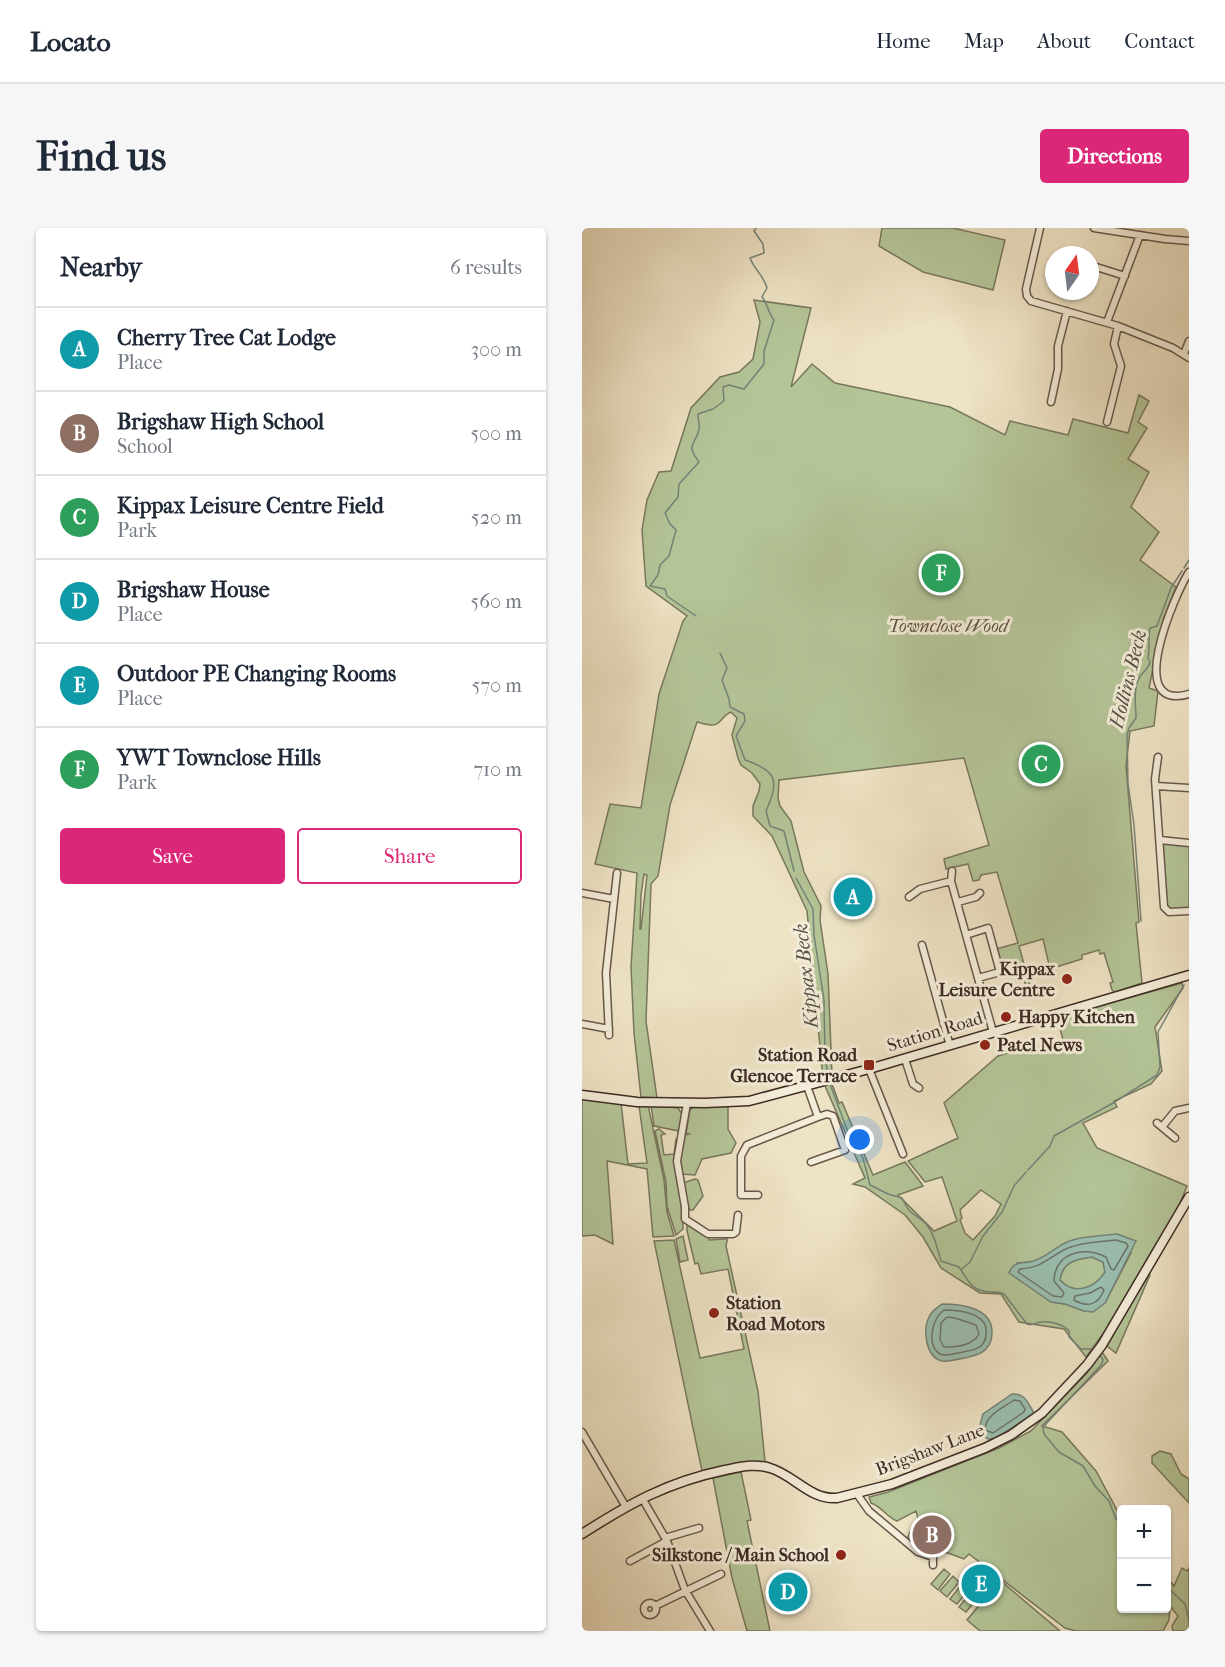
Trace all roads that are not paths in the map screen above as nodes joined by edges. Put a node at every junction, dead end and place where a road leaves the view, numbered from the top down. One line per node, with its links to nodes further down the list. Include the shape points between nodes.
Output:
1 (1040, 228): 7 (street, via 1026,289 1034,302)
2 (1094, 228): 3 (street)
3 (1140, 235): 4 (street); 6 (street)
4 (1189, 241)
5 (1099, 268): 6 (street)
6 (1125, 276): 8 (street)
7 (1067, 311): 8 (street); 12 (street)
8 (1107, 322): 9 (street)
9 (1118, 326): 11 (street); 13 (street, via 1114,344 1121,366)
10 (1189, 341): 11 (street)
11 (1186, 356)
12 (1051, 402)
13 (1107, 422)
14 (1189, 572): 15 (street, via 1168,615 1156,673 1159,686 1167,694)
15 (1189, 694)
16 (1158, 757): 17 (street)
17 (1156, 786): 18 (street); 19 (street)
18 (1189, 788)
19 (1160, 840): 20 (street); 29 (street, via 1165,908 1168,912)
20 (1189, 843)
21 (952, 871): 23 (street)
22 (617, 873): 27 (street)
23 (951, 880): 26 (street, via 923,887); 28 (street)
24 (582, 893): 27 (street)
25 (980, 894): 28 (street)
26 (909, 897)
27 (614, 899): 34 (street, via 606,973 609,1032)
28 (958, 902): 30 (street)
29 (1189, 911)
30 (966, 934): 33 (street); 33 (street, via 988,928 1000,972)
31 (921, 945): 36 (street)
32 (1189, 975): 35 (street, Station Road)
33 (978, 978): 35 (street)
34 (582, 1024)
35 (993, 1032): 36 (street, Station Road)
36 (950, 1046): 37 (street, Station Road)
37 (905, 1059): 38 (street, Station Road); 40 (street)
38 (869, 1069): 39 (street, Station Road); 46 (street)
39 (807, 1086): 42 (street, Station Road, via 749,1101); 44 (street)
40 (919, 1088)
41 (582, 1095): 42 (street, Station Road)
42 (687, 1103): 50 (street, via 676,1161 685,1219 708,1234 733,1234)
43 (1189, 1108): 45 (street, via 1175,1111 1159,1125)
44 (818, 1118): 47 (street, via 833,1116 845,1150); 48 (street, via 750,1142 744,1148 741,1195)
45 (1175, 1137)
46 (903, 1154)
47 (811, 1162)
48 (758, 1195)
49 (1189, 1197): 52 (street, Brigshaw Lane, via 1102,1345 1042,1413 991,1446)
50 (738, 1215)
51 (582, 1432): 54 (street)
52 (857, 1494): 53 (street, Brigshaw Lane, via 827,1498 772,1468 756,1465 668,1486); 59 (street, via 868,1511 901,1539 933,1557)
53 (642, 1498): 54 (street, Brigshaw Lane); 57 (street)
54 (626, 1507): 56 (street, Brigshaw Lane)
55 (699, 1528): 57 (street)
56 (582, 1534)
57 (666, 1540): 58 (street); 61 (street)
58 (630, 1561)
59 (933, 1564)
60 (721, 1574): 61 (street)
61 (685, 1590): 62 (street); 63 (street)
62 (655, 1606)
63 (710, 1631)

